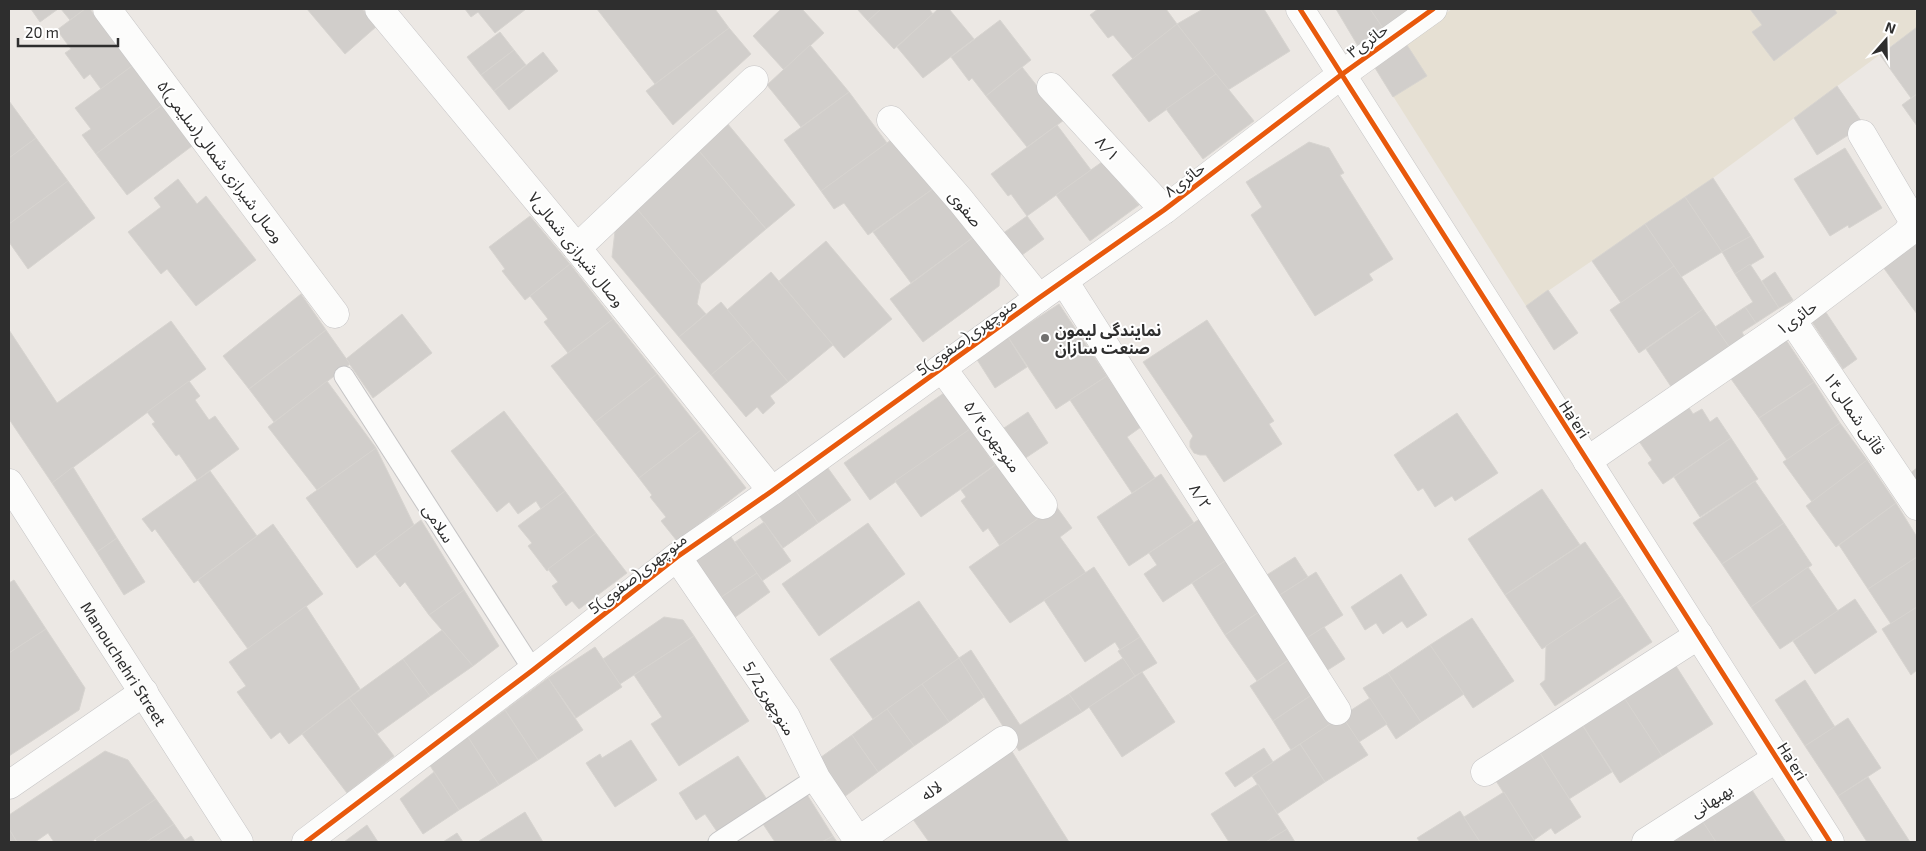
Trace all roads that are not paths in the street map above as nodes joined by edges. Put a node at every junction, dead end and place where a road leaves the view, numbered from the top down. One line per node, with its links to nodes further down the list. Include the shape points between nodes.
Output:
1 (107, 9): 14 (street, ۵وصال شیرازی شمالی(سلیمی))
2 (1300, 9): 5 (street, Ha'eri)
3 (1433, 9): 5 (street, حائری۳)
4 (383, 10): 11 (street, وصال شیرازی شمالی۷)
5 (1341, 75): 10 (street, حائری۸); 18 (street, Ha'eri)
6 (754, 80): 11 (street)
7 (1051, 87): 10 (street, ۸/۱)
8 (891, 120): 13 (street, صفوی)
9 (1862, 134): 15 (street, حائری۱, via 1912,219 1911,227)
10 (1164, 210): 12 (street, حائری۸)
11 (577, 248): 20 (street, وصال شیرازی شمالی۷)
12 (1064, 281): 13 (street, حائری۸); 27 (street, ۸/۲)
13 (1039, 298): 16 (street, 5منوچهری(صفوی))
14 (335, 314)
15 (1792, 320): 18 (street, حائری۱); 22 (street, قاآنی شمالی۱۴)
16 (942, 368): 20 (street, 5منوچهری(صفوی)); 21 (street, منوچهری۵/۴)
17 (344, 376): 25 (lane, سلامی)
18 (1587, 461): 24 (street, Ha'eri)
19 (9, 483): 26 (street, Manouchehri Street)
20 (772, 491): 23 (street, 5منوچهری(صفوی))
21 (1043, 505)
22 (1917, 506)
23 (677, 557): 25 (street, 5منوچهری(صفوی)); 31 (street, 5/2منوچهری, via 786,718)
24 (1699, 634): 29 (street, Ha'eri); 30 (street)
25 (533, 670): 34 (street, 5منوچهری(صفوی))
26 (144, 692): 32 (street); 33 (street, Manouchehri Street)
27 (1337, 711)
28 (1004, 740): 36 (street, لاله)
29 (1777, 758): 37 (street, بهبهانی); 38 (street, Ha'eri)
30 (1485, 772)
31 (816, 778): 35 (lane); 36 (street, 5/2منوچهری)
32 (9, 784)
33 (239, 842)
34 (306, 842)
35 (718, 842)
36 (858, 842)
37 (1646, 842)
38 (1830, 842)

